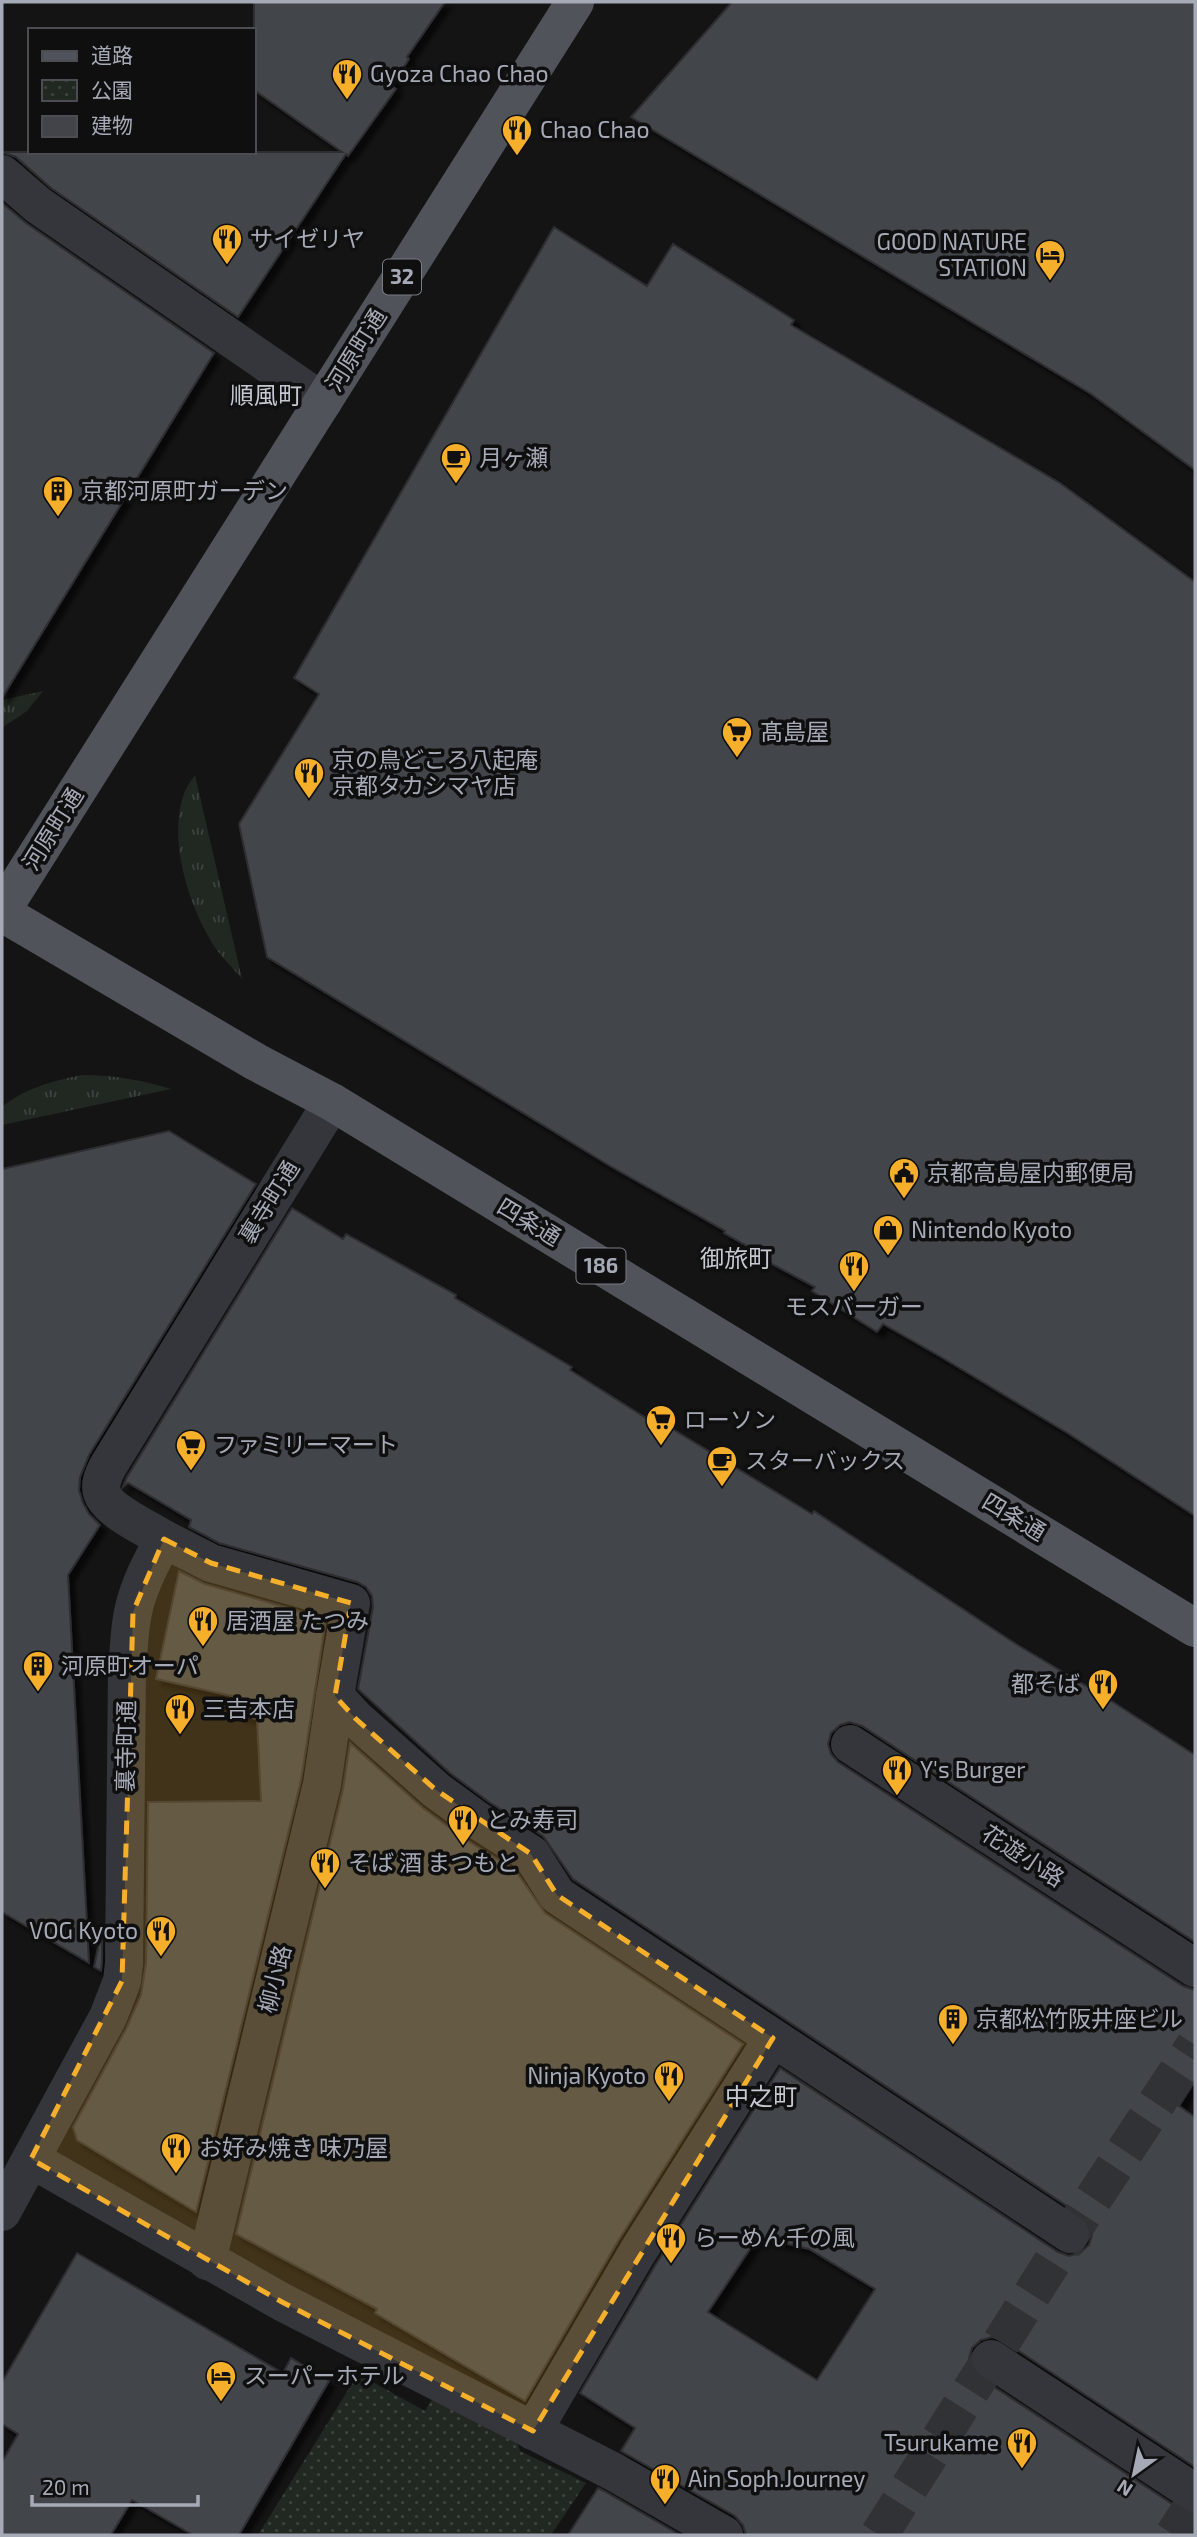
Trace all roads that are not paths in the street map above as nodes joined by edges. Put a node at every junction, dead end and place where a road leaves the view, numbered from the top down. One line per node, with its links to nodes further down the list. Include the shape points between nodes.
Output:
1 (575, 2): 3 (main road, 河原町通 / 32)
2 (2, 174): 3 (street, via 49,213)
3 (323, 402): 4 (main road, 河原町通 / 32)
4 (2, 911): 5 (main road, 四条通 / 186)
5 (332, 1102): 6 (street, 裏寺町通, via 101,1482 102,1494 112,1507); 7 (main road, 四条通 / 186)
6 (163, 1539): 8 (street, 柳小路, via 211,1563 351,1603); 12 (street, 裏寺町通, via 138,1595 127,1669 122,1981)
7 (1195, 1628)
8 (335, 1696): 11 (street, via 436,1790 531,1854 557,1895); 15 (street, 柳小路, via 322,1784)
9 (850, 1744): 10 (street, 花遊小路)
10 (1195, 1968)
11 (773, 2038): 14 (street); 17 (street, via 637,2253)
12 (32, 2159): 13 (street, 裏寺町通); 15 (street)
13 (2, 2212)
14 (1070, 2234)
15 (207, 2261): 17 (street)
16 (991, 2359): 18 (street)
17 (533, 2431): 19 (street)
18 (1195, 2493)
19 (724, 2535)

